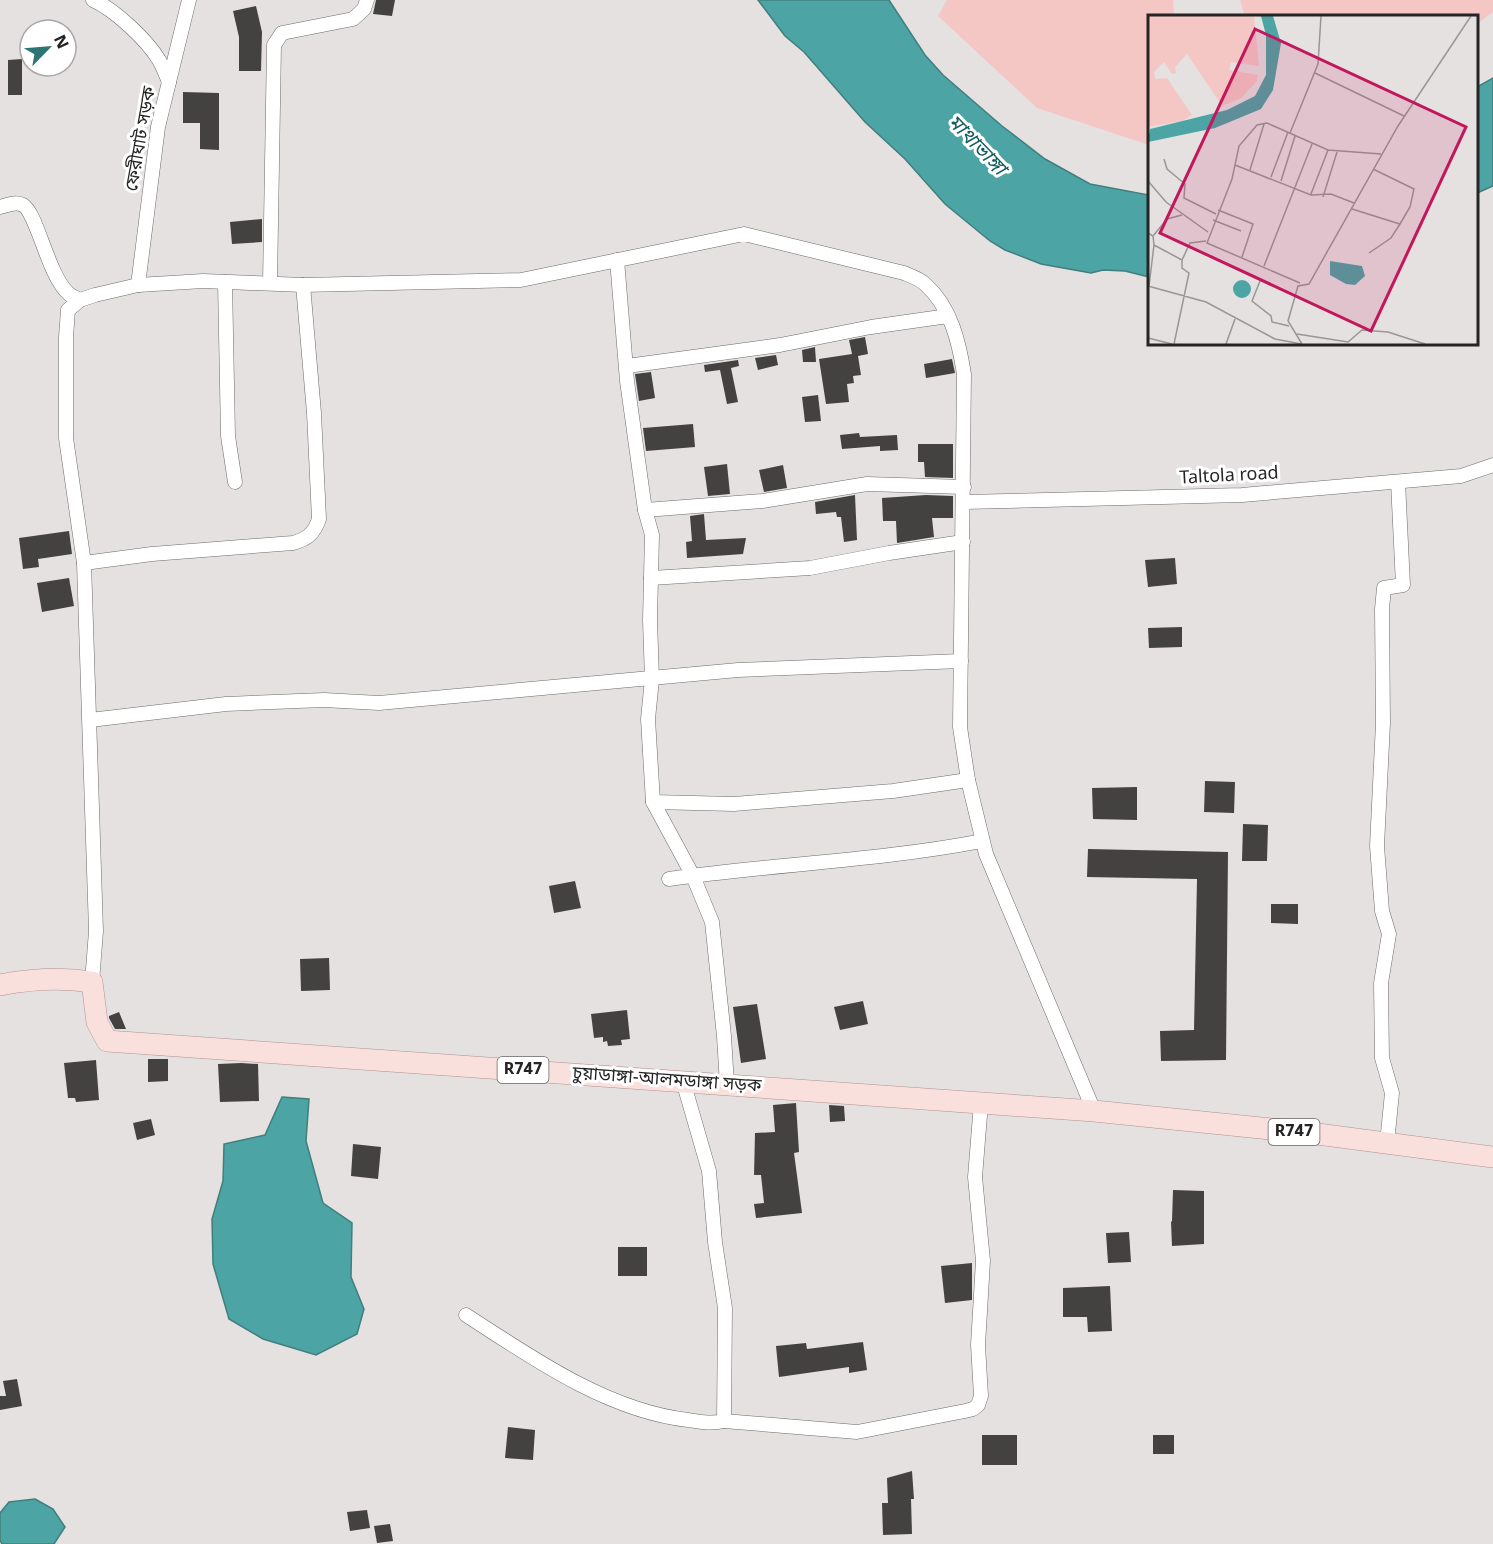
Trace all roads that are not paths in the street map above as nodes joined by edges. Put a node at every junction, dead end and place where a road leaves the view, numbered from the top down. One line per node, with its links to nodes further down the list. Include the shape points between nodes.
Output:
1 (93, 0): 4 (street, via 103,4 140,37 159,60)
2 (189, 0): 4 (street, ফেরীঘাট সড়ক)
3 (367, 0): 8 (street, via 353,19 282,33 274,45)
4 (169, 82): 9 (street, ফেরীঘাট সড়ক, via 158,127)
5 (0, 207): 11 (street, via 13,203 24,206 33,217 59,281)
6 (616, 260): 10 (street, via 521,280); 12 (street, via 744,234 904,273 924,282); 13 (street)
7 (225, 282): 8 (street); 9 (street); 15 (street, via 228,436)
8 (270, 283): 10 (street)
9 (138, 285): 11 (street)
10 (303, 285): 21 (street, via 319,519 312,534 292,543)
11 (80, 300): 21 (street, via 68,310 66,438)
12 (948, 316): 13 (street); 17 (street, via 958,338 964,374)
13 (627, 366): 19 (street)
14 (1493, 465): 16 (street, Taltola road, via 1461,476)
15 (235, 482)
16 (1398, 482): 18 (street, Taltola road, via 1242,495); 37 (street, via 1402,585 1384,588 1377,846 1382,910 1389,934 1381,983 1382,1058 1392,1093)
17 (964, 488): 18 (street); 19 (street, via 867,484 762,501)
18 (964, 502): 20 (street)
19 (645, 510): 22 (street, via 652,535)
20 (963, 542): 22 (street, via 810,568); 23 (street)
21 (84, 563): 25 (street)
22 (651, 578): 24 (street)
23 (961, 661): 24 (street, via 771,668); 26 (street, via 960,727)
24 (652, 679): 25 (street, via 379,703 324,700 226,704); 27 (street, via 648,719)
25 (90, 720): 31 (street, via 96,930)
26 (969, 780): 27 (street, via 892,791 734,804); 28 (street)
27 (653, 802): 29 (street)
28 (982, 841): 29 (street, via 868,859); 36 (street)
29 (693, 876): 30 (street); 34 (street, via 712,922)
30 (669, 879)
31 (92, 982): 32 (main road, via 32,979); 33 (main road, চুয়াডাঙ্গা-আলমডাঙ্গা সড়ক / R747, via 97,1022 106,1041)
32 (0, 985)
33 (683, 1082): 34 (main road, চুয়াডাঙ্গা-আলমডাঙ্গা সড়ক / R747); 40 (street, via 709,1171 724,1308)
34 (727, 1085): 35 (main road, চুয়াডাঙ্গা-আলমডাঙ্গা সড়ক / R747)
35 (981, 1103): 36 (main road, চুয়াডাঙ্গা-আলমডাঙ্গা সড়ক / R747); 40 (street, via 975,1177 983,1262 978,1405 857,1432)
36 (1094, 1111): 37 (main road, R747)
37 (1387, 1143): 38 (main road, R747)
38 (1493, 1157)
39 (466, 1316): 40 (street, via 538,1362 619,1403 674,1419 715,1424)
40 (724, 1421)

